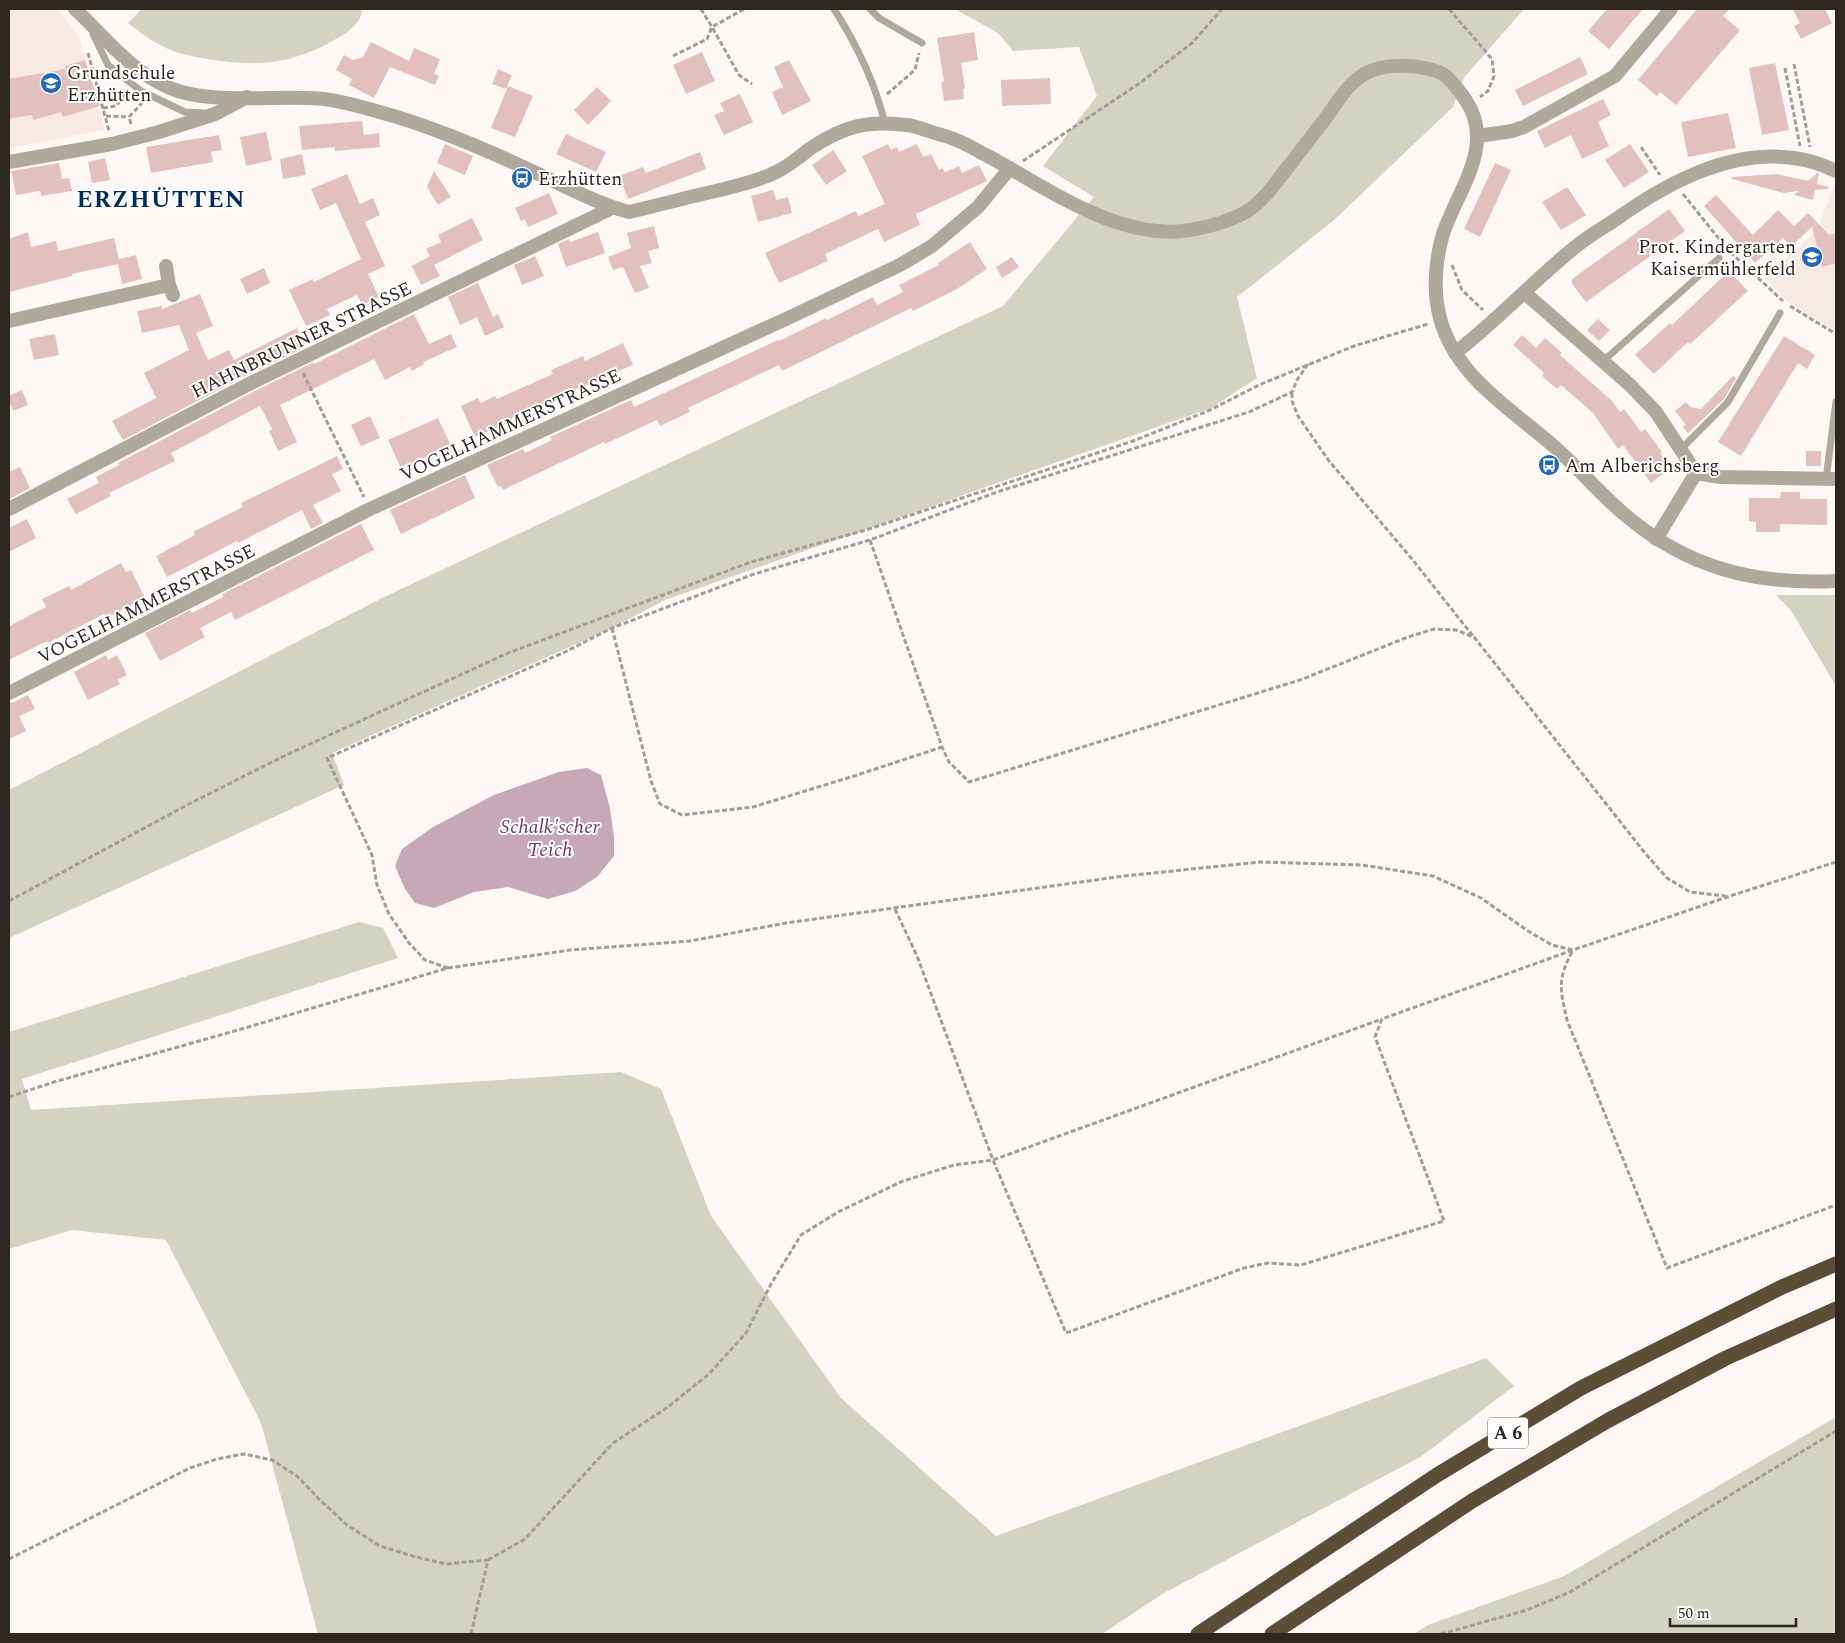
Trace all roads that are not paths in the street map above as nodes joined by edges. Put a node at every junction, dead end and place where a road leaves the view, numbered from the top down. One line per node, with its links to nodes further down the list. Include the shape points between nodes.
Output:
1 (75, 9): 5 (street)
2 (834, 9): 9 (lane, via 859,51)
3 (870, 9): 6 (lane)
4 (1671, 9): 10 (street, via 1615,76 1524,127)
5 (87, 20): 7 (street, via 148,78 173,89 202,96); 8 (lane, via 108,65 141,91 185,112)
6 (922, 43)
7 (248, 97): 8 (street); 14 (street, via 312,98 375,110 434,130)
8 (216, 114): 11 (street, via 112,144)
9 (885, 124): 12 (street, via 910,126 957,140); 14 (street, via 859,124 842,131 776,173 748,183 629,212)
10 (1478, 136): 12 (street, via 1469,104 1441,73 1394,65 1368,72 1346,90 1268,192 1246,212 1215,224 1185,231 1152,231 1112,221 1079,207); 20 (street, via 1473,164 1443,236 1437,264 1437,306 1444,332)
11 (9, 162)
12 (1010, 168): 29 (street, VOGELHAMMERSTRASSE, via 978,207 932,246 900,265 370,509)
13 (1836, 171): 17 (street, via 1780,156 1740,160 1705,169 1636,204 1574,248)
14 (612, 208): 26 (street, HAHNBRUNNER STRASSE, via 249,384)
15 (1719, 258): 21 (lane)
16 (166, 266): 19 (street, via 171,290)
17 (1525, 293): 20 (street); 21 (street)
18 (1780, 313): 23 (lane, via 1728,402)
19 (9, 321)
20 (1455, 353): 27 (street, via 1495,398 1562,453 1622,512)
21 (1602, 362): 23 (street, via 1656,412)
22 (1836, 402): 25 (lane)
23 (1681, 448): 24 (street)
24 (1696, 473): 25 (street, via 1720,477); 27 (street)
25 (1831, 479)
26 (9, 508)
27 (1656, 539): 28 (street, via 1686,555 1742,575 1788,582)
28 (1836, 581)
29 (9, 693)
30 (1836, 1264): 32 (highway, A 6, via 1773,1291 1581,1388 1437,1475)
31 (1836, 1309): 33 (highway, A 6, via 1726,1358 1607,1421 1472,1501)
32 (1198, 1634)
33 (1272, 1634)

